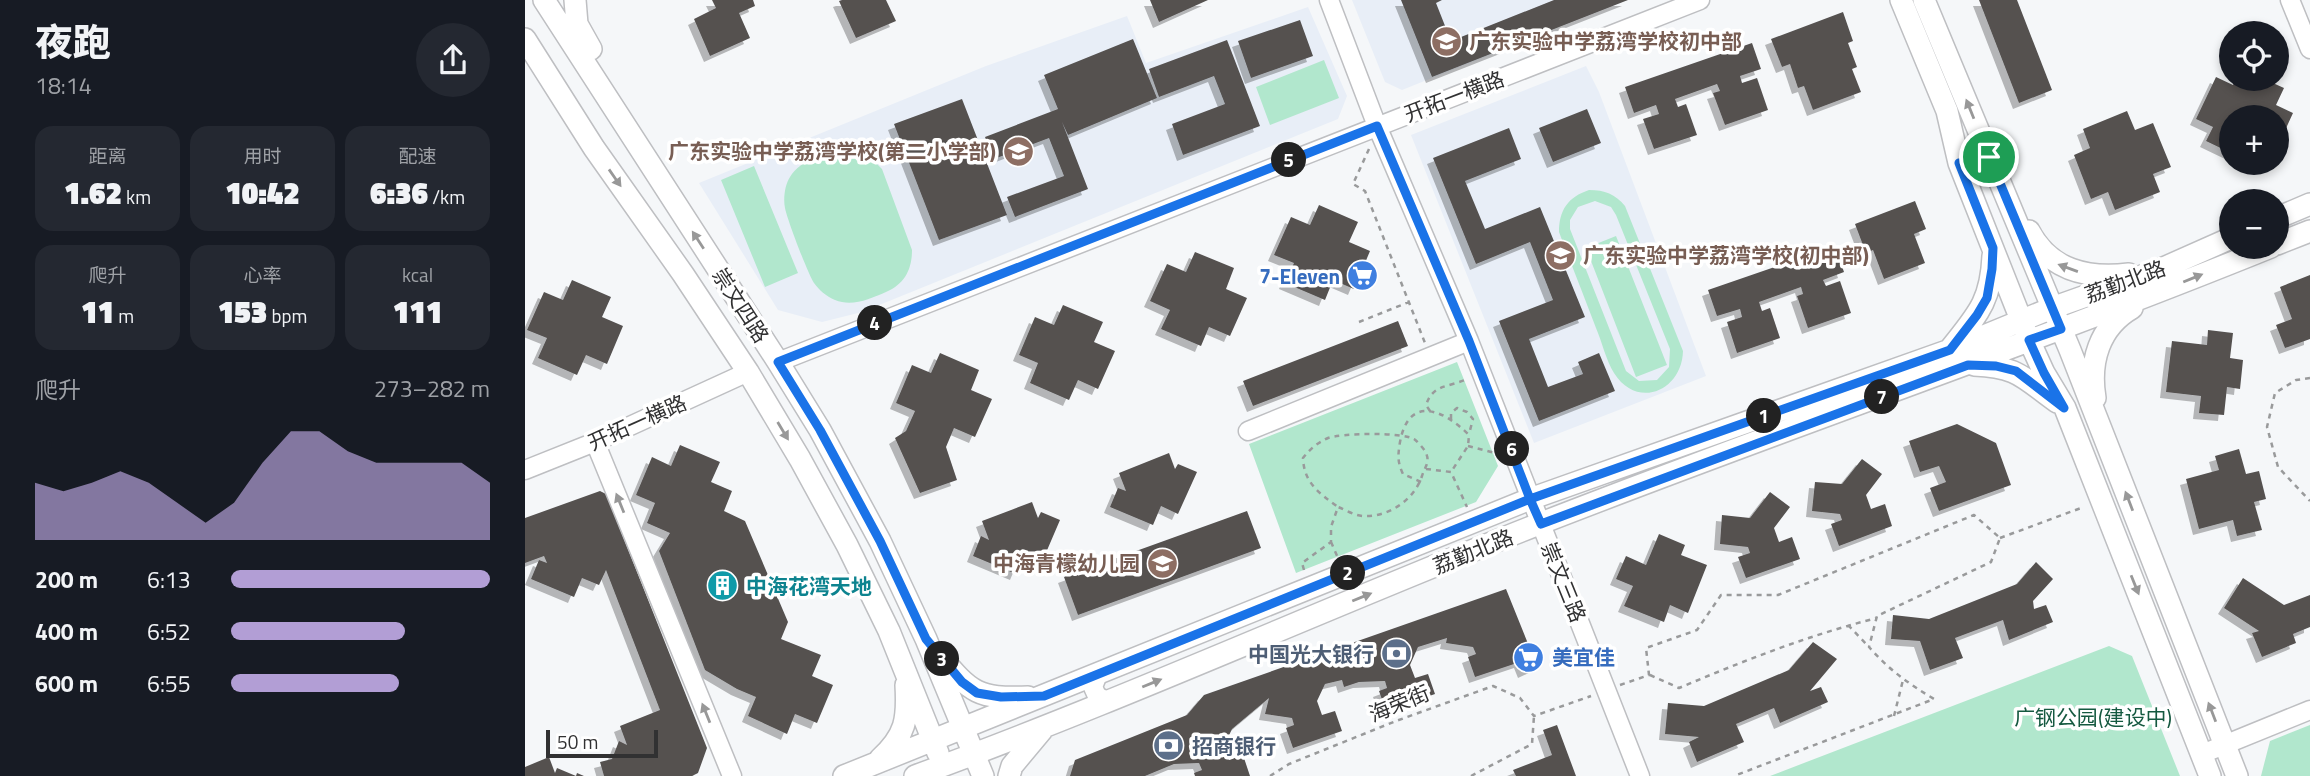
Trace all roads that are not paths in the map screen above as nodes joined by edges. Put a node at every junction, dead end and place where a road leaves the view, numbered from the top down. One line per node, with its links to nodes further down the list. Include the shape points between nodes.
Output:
1 (544, 0): 11 (main road, 崇文四路)
2 (575, 0): 11 (main road, via 577,24 596,58)
3 (1329, 0): 13 (street, 崇文三路)
4 (1700, 0): 13 (street, 开拓一横路)
5 (1901, 0): 17 (main road, via 1947,111)
6 (1924, 0): 16 (main road, one-way to 6)
7 (2290, 0): 9 (street)
8 (525, 39): 12 (main road, 崇文四路)
9 (2310, 49)
10 (525, 67): 12 (main road)
11 (601, 88): 14 (main road, 崇文四路)
12 (577, 121): 15 (main road, 崇文四路)
13 (1377, 126): 30 (street, 崇文三路); 32 (street, 开拓一横路)
14 (627, 131): 15 (main road, via 607,121 595,130); 32 (main road, 崇文四路, one-way to 14)
15 (594, 148): 34 (main road, 崇文四路, one-way to 34)
16 (1989, 157): 17 (main road, via 1985,169 1975,173); 25 (main road, one-way to 16, via 2106,276 2071,271 2055,263 2035,242); 27 (main road)
17 (1959, 163): 23 (main road)
18 (2310, 204): 19 (main road)
19 (2289, 213)
20 (2310, 231): 21 (main road)
21 (2289, 239)
22 (2219, 243): 25 (main road, 荔勤北路)
23 (1993, 248): 29 (main road); 31 (main road, via 1987,298)
24 (2242, 259): 26 (main road, 荔勤北路, one-way to 24)
25 (2159, 270): 27 (main road, 荔勤北路)
26 (2161, 292): 28 (main road, 荔勤北路); 36 (main road, via 2122,314 2105,332 2096,351 2092,379)
27 (2052, 308): 28 (main road); 29 (main road, 荔勤北路)
28 (2061, 329): 29 (main road, 荔勤北路); 36 (main road)
29 (2026, 330): 31 (main road, 荔勤北路); 33 (main road, 荔勤北路); 35 (main road)
30 (1469, 341): 37 (street); 40 (street, 崇文三路)
31 (1950, 350): 40 (main road, 荔勤北路)
32 (778, 362): 42 (main road, 崇文四路, via 874,530)
33 (1968, 365): 35 (main road, via 2016,371); 41 (main road, 荔勤北路)
34 (748, 372): 38 (street, 开拓一横路); 43 (main road, 崇文四路, one-way to 43, via 848,545)
35 (2064, 408): 55 (main road, one-way to 55)
36 (2100, 428): 53 (main road, one-way to 36)
37 (1248, 431)
38 (594, 442): 39 (street, 开拓一横路); 58 (street, one-way to 38)
39 (525, 470)
40 (1530, 499): 41 (street, 崇文三路); 46 (main road, 荔勤北路)
41 (1541, 524): 48 (main road, 荔勤北路, one-way to 41); 63 (street, 崇文三路)
42 (916, 618): 43 (main road, via 913,630 904,636); 44 (main road, 崇文四路)
43 (889, 631): 45 (main road, 崇文四路)
44 (926, 639): 47 (main road, via 977,693); 50 (main road, 崇文四路)
45 (906, 672): 52 (main road, 崇文四路); 56 (main road, via 905,724 897,742)
46 (1098, 674): 47 (main road, 荔勤北路); 48 (street, via 1093,687 1097,696)
47 (1044, 696): 50 (main road, 荔勤北路)
48 (1107, 701): 51 (main road, 荔勤北路)
49 (2310, 710): 53 (street)
50 (963, 727): 52 (main road, 荔勤北路); 54 (main road, 崇文四路)
51 (1044, 727): 54 (main road, 荔勤北路); 62 (main road)
52 (933, 740): 56 (main road, 荔勤北路); 57 (main road, 崇文四路)
53 (2225, 745): 55 (street); 65 (main road)
54 (974, 754): 57 (main road, 荔勤北路); 61 (main road, 崇文四路)
55 (2201, 754): 64 (main road)
56 (871, 766): 59 (main road, 荔勤北路)
57 (945, 771): 60 (main road, 荔勤北路)
58 (732, 776)
59 (843, 776)
60 (915, 776)
61 (983, 776)
62 (1009, 776)
63 (1640, 776)
64 (2210, 776)
65 (2237, 776)

